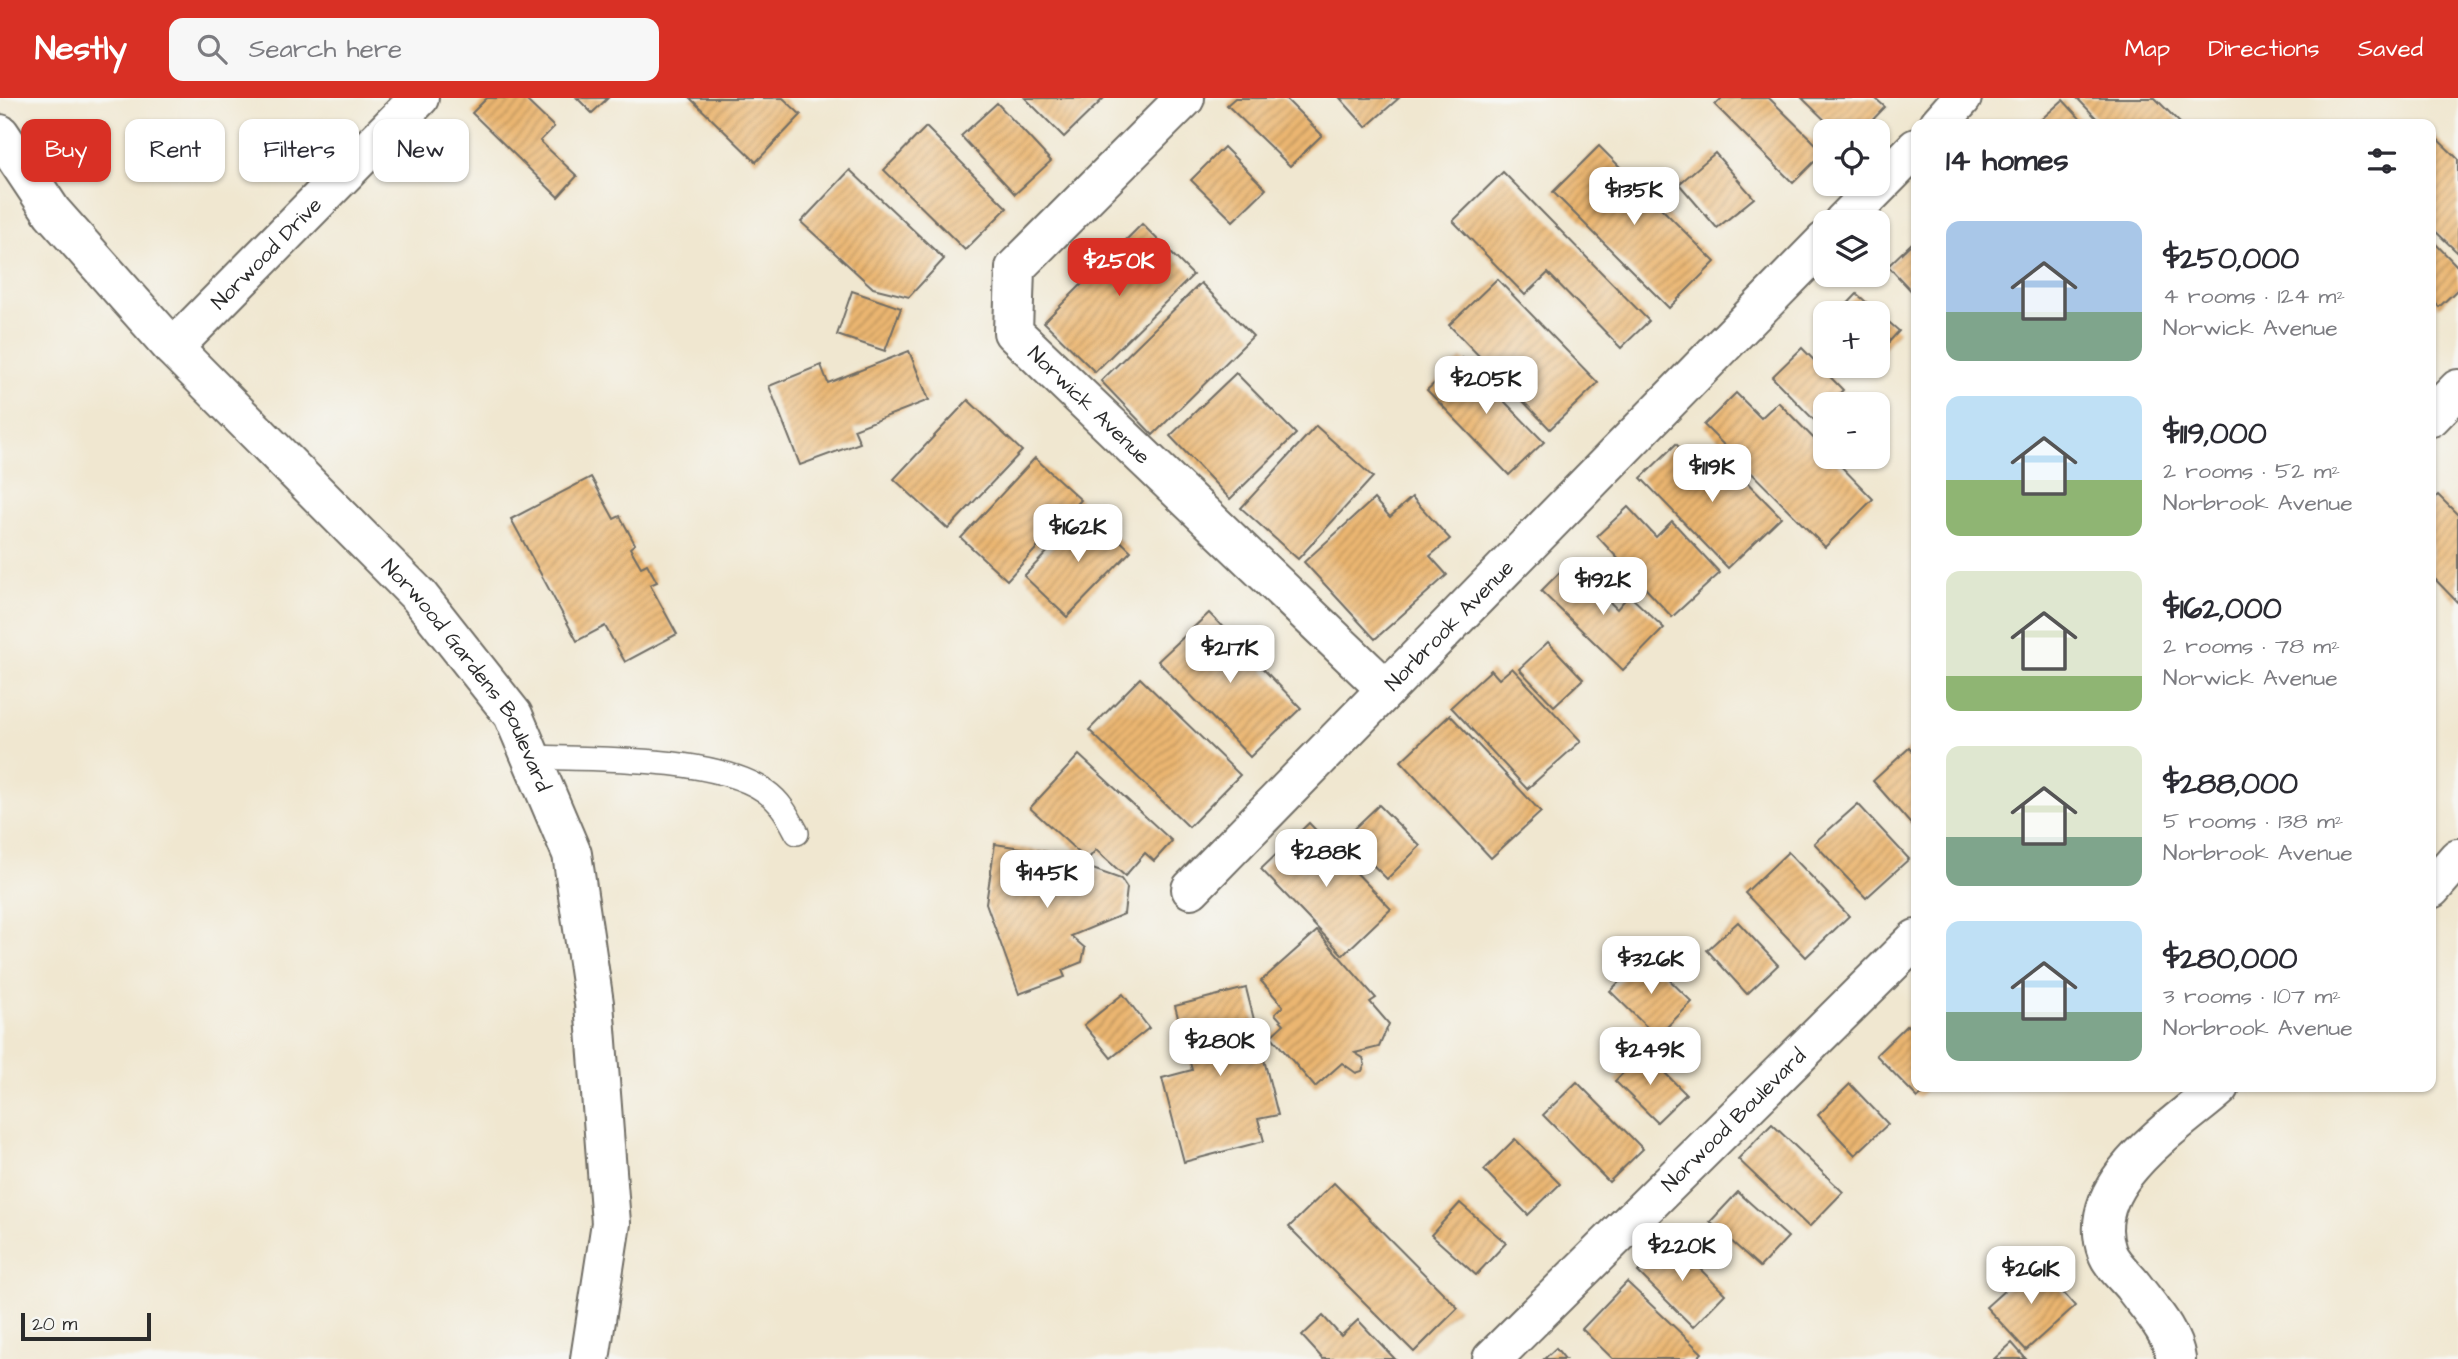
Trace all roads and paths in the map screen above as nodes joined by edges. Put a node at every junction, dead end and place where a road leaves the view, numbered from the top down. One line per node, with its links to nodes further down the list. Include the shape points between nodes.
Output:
1 (419, 98): 9 (street, Norwood Drive)
2 (1185, 98): 12 (street, Norwick Avenue, via 1015,268 1013,332)
3 (1962, 98): 4 (street)
4 (1943, 119)
5 (0, 134): 9 (street, Norwood Gardens Boulevard, via 52,212)
6 (1911, 153): 7 (street)
7 (1855, 210)
8 (1813, 253): 12 (street, Norbrook Avenue)
9 (173, 348): 13 (street, Norwood Gardens Boulevard, via 419,596 513,715)
10 (2458, 388): 11 (street)
11 (2436, 412)
12 (1387, 689): 17 (street, Norbrook Avenue)
13 (530, 757): 14 (lane, via 664,762 722,774 763,790 783,807); 20 (street, Norwood Gardens Boulevard, via 572,854 594,1003 611,1223)
14 (797, 833)
15 (2458, 858): 16 (street)
16 (2436, 883)
17 (1191, 889)
18 (1911, 944): 21 (street, Norwood Boulevard)
19 (2214, 1092): 22 (street, via 2122,1173 2108,1198 2103,1226 2107,1253 2158,1320)
20 (590, 1359)
21 (1492, 1359)
22 (2176, 1359)

